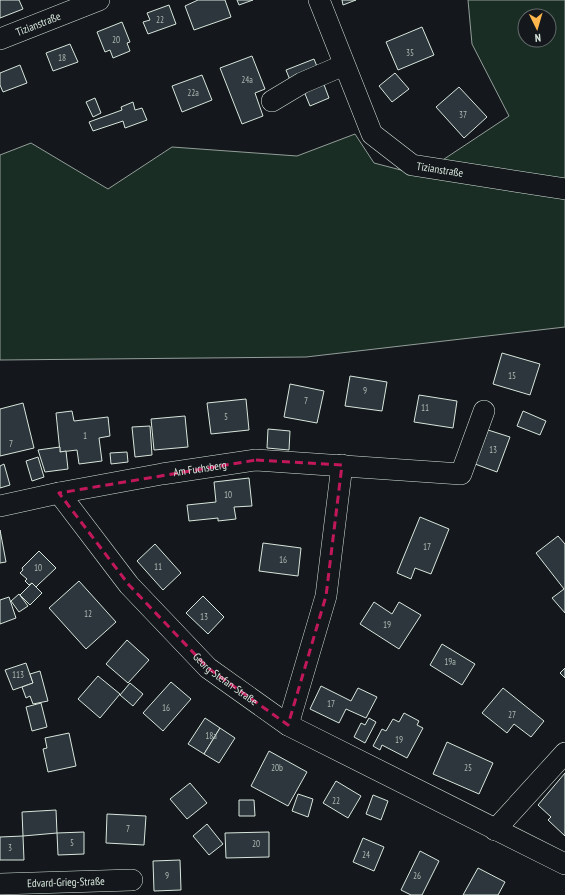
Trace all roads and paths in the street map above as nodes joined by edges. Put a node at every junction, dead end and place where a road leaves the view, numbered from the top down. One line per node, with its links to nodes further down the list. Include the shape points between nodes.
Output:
1 (99, 0): 3 (street, Tizianstraße)
2 (319, 0): 4 (street, Tizianstraße)
3 (0, 39)
4 (344, 65): 5 (street, via 302,83); 6 (street, Tizianstraße, via 372,134 412,165)
5 (272, 101)
6 (565, 189)
7 (484, 411): 8 (street, Am Fuchsberg, via 460,474)
8 (342, 464): 9 (street, Am Fuchsberg, via 256,460); 11 (street, via 326,596)
9 (59, 493): 10 (street); 11 (street, Georg-Stefan-Straße, via 130,585 208,668)
10 (0, 506)
11 (288, 725): 13 (street, Georg-Stefan-Straße)
12 (565, 753): 13 (street)
13 (495, 830): 14 (street, Georg-Stefan-Straße)
14 (565, 864)
15 (132, 880): 16 (street, Edvard-Grieg-Straße)
16 (0, 884)

